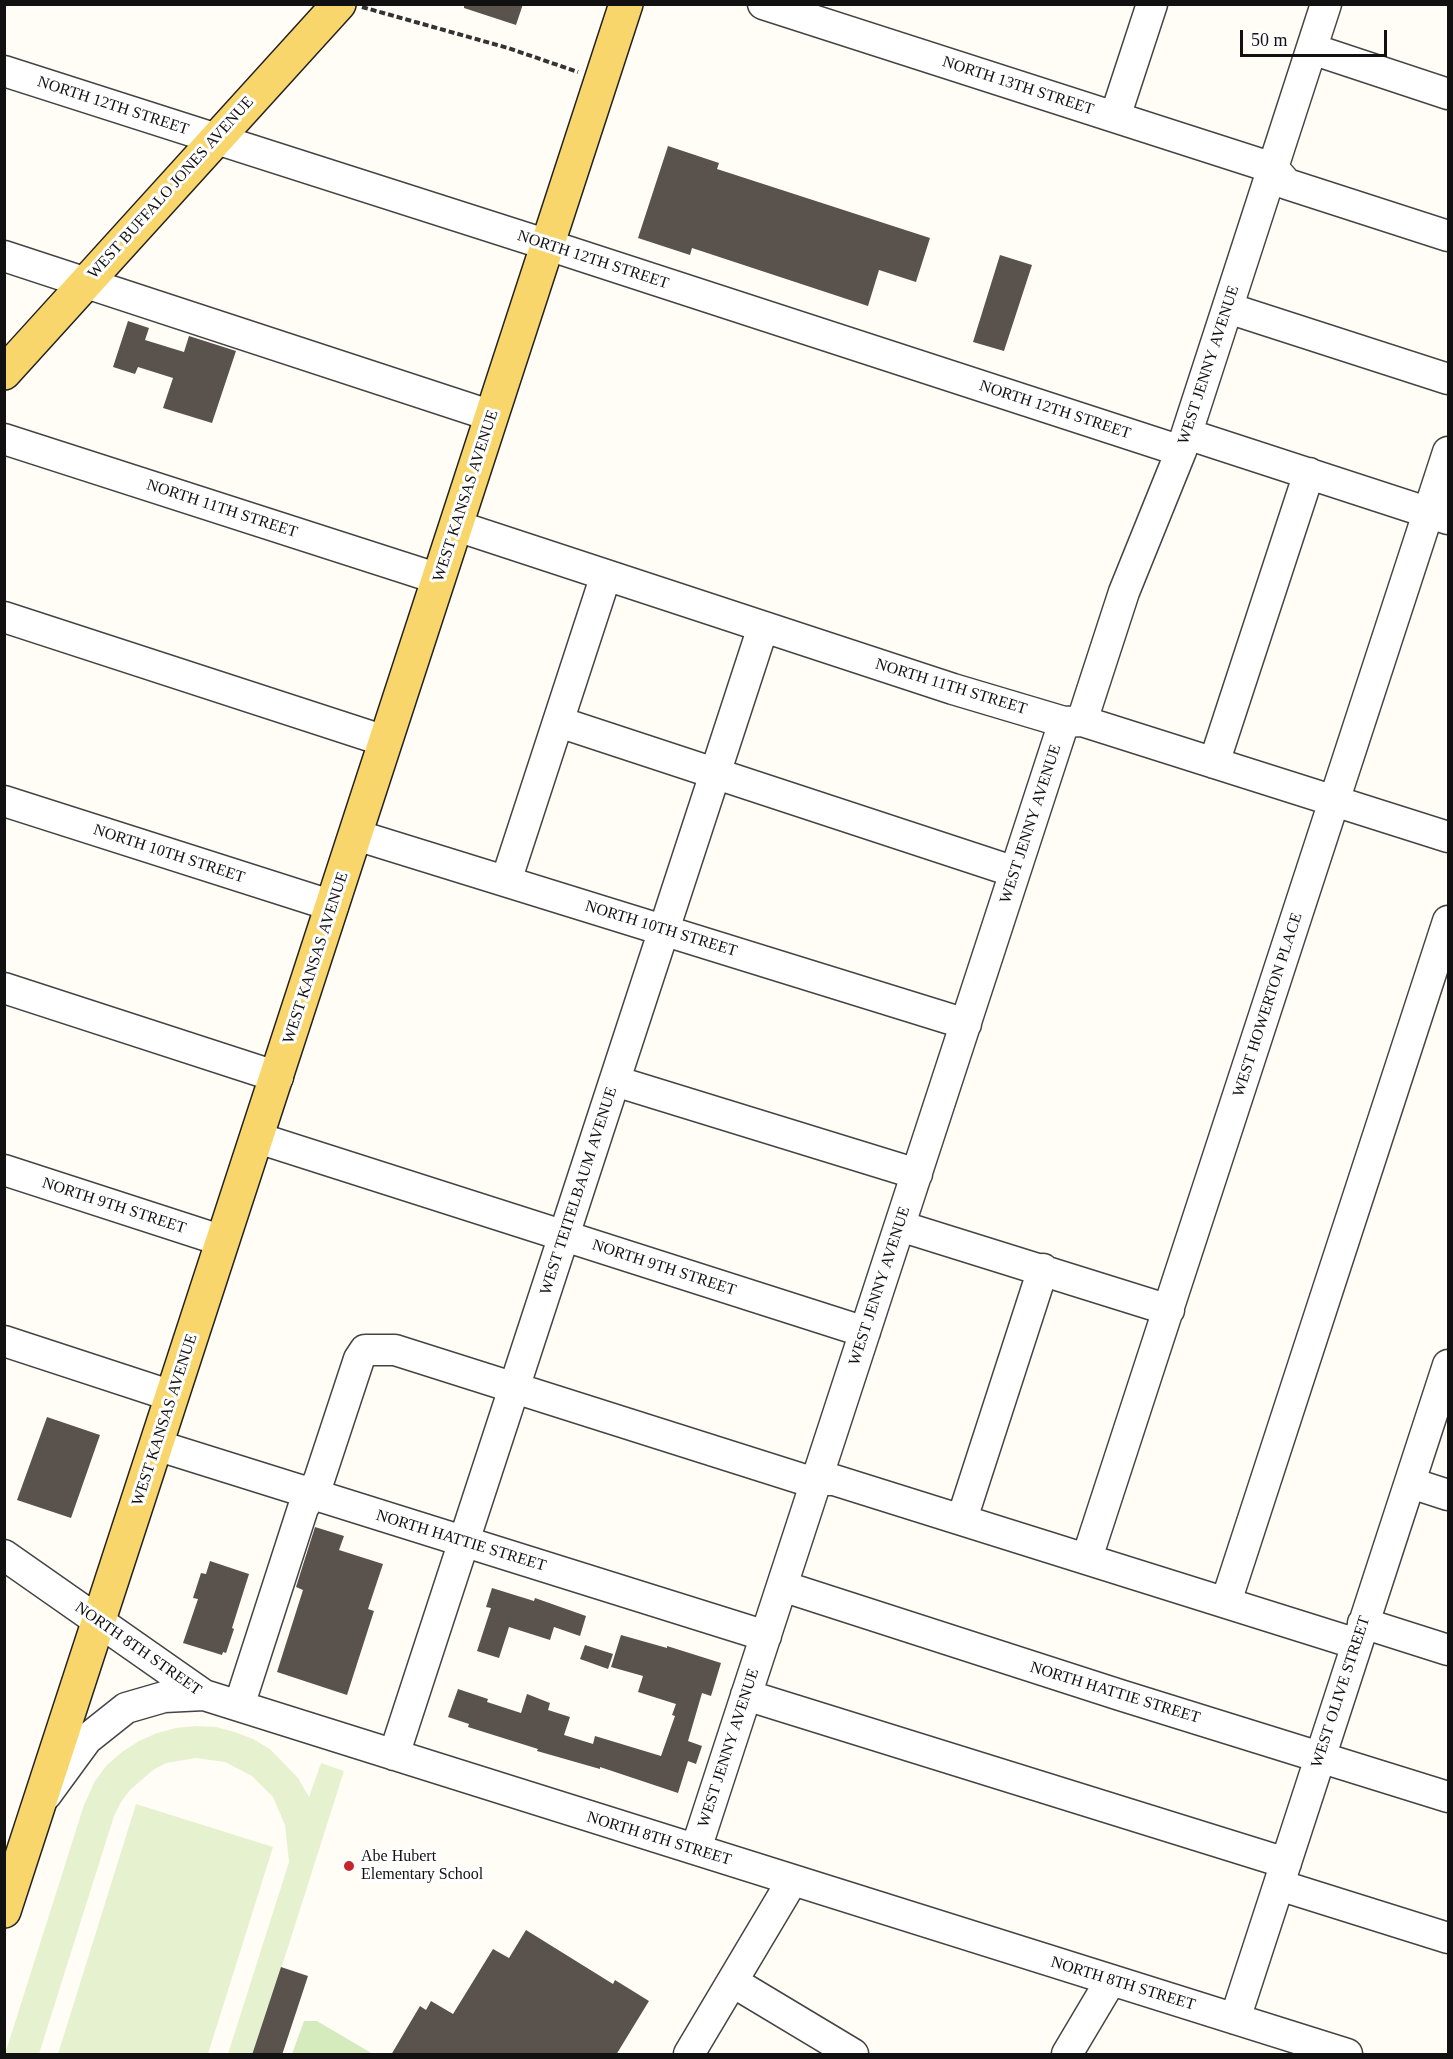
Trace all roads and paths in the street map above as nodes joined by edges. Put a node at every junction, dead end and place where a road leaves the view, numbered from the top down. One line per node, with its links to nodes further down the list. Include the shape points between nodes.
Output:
1 (339, 4): 12 (main road, WEST BUFFALO JONES AVENUE)
2 (354, 4): 9 (path)
3 (626, 4): 9 (main road, WEST KANSAS AVENUE)
4 (763, 4): 11 (street, NORTH 13TH STREET)
5 (1152, 4): 11 (street)
6 (1326, 4): 7 (street, WEST JENNY AVENUE)
7 (1312, 49): 10 (street); 13 (street, WEST JENNY AVENUE)
8 (4, 71): 12 (street, NORTH 12TH STREET)
9 (602, 78): 15 (main road, WEST KANSAS AVENUE)
10 (1449, 94)
11 (1115, 117): 13 (street, NORTH 13TH STREET)
12 (216, 139): 15 (street, NORTH 12TH STREET); 17 (main road, WEST BUFFALO JONES AVENUE)
13 (1273, 168): 14 (street, via 1287,184); 18 (street, WEST JENNY AVENUE)
14 (1449, 236)
15 (548, 245): 21 (main road, WEST KANSAS AVENUE); 23 (street, NORTH 12TH STREET)
16 (4, 256): 17 (street)
17 (85, 283): 19 (main road, WEST BUFFALO JONES AVENUE); 21 (street)
18 (1228, 308): 20 (street); 23 (street, WEST JENNY AVENUE)
19 (4, 373)
20 (1449, 379)
21 (492, 416): 27 (main road, WEST KANSAS AVENUE)
22 (4, 439): 29 (street, NORTH 11TH STREET)
23 (1184, 442): 25 (street, NORTH 12TH STREET); 33 (street, WEST JENNY AVENUE)
24 (1449, 452): 26 (street, WEST HOWERTON PLACE)
25 (1309, 473): 26 (street, NORTH 12TH STREET); 35 (street)
26 (1439, 515): 38 (street, WEST HOWERTON PLACE)
27 (457, 525): 28 (street, NORTH 11TH STREET); 29 (main road, WEST KANSAS AVENUE)
28 (606, 575): 31 (street, NORTH 11TH STREET); 32 (street)
29 (440, 579): 34 (main road, WEST KANSAS AVENUE)
30 (4, 617): 34 (street)
31 (763, 627): 33 (street, NORTH 11TH STREET, via 953,689); 36 (street, WEST TEITELBAUM AVENUE)
32 (559, 722): 36 (street); 42 (street)
33 (1073, 722): 35 (street, NORTH 11TH STREET); 41 (street, WEST JENNY AVENUE)
34 (385, 741): 39 (main road, WEST KANSAS AVENUE)
35 (1214, 763): 38 (street, NORTH 11TH STREET)
36 (716, 774): 41 (street); 45 (street, WEST TEITELBAUM AVENUE)
37 (4, 801): 43 (street, NORTH 10TH STREET)
38 (1334, 801): 40 (street, NORTH 11TH STREET); 57 (street, WEST HOWERTON PLACE)
39 (356, 835): 42 (street, NORTH 10TH STREET); 43 (main road, WEST KANSAS AVENUE)
40 (1449, 837)
41 (1015, 872): 47 (street, WEST JENNY AVENUE)
42 (507, 881): 45 (street, NORTH 10TH STREET)
43 (333, 906): 48 (main road, WEST KANSAS AVENUE)
44 (1449, 921): 73 (street)
45 (665, 930): 47 (street, NORTH 10TH STREET); 49 (street, WEST TEITELBAUM AVENUE)
46 (4, 988): 48 (street)
47 (966, 1023): 52 (street, WEST JENNY AVENUE)
48 (278, 1077): 50 (main road, WEST KANSAS AVENUE)
49 (615, 1081): 52 (street); 54 (street, WEST TEITELBAUM AVENUE)
50 (258, 1138): 54 (street, NORTH 9TH STREET); 55 (main road, WEST KANSAS AVENUE)
51 (4, 1170): 55 (street, NORTH 9TH STREET)
52 (917, 1174): 53 (street, WEST JENNY AVENUE)
53 (900, 1226): 56 (street); 58 (street, WEST JENNY AVENUE)
54 (564, 1236): 58 (street, NORTH 9TH STREET); 61 (street, WEST TEITELBAUM AVENUE)
55 (223, 1242): 62 (main road, WEST KANSAS AVENUE)
56 (1042, 1269): 57 (street); 68 (street)
57 (1169, 1310): 71 (street, WEST HOWERTON PLACE)
58 (865, 1332): 64 (street, WEST JENNY AVENUE)
59 (4, 1341): 62 (street)
60 (1449, 1365): 65 (street, WEST OLIVE STREET)
61 (514, 1389): 64 (street, via 802,1479); 66 (street, via 395,1350 365,1350); 69 (street, WEST TEITELBAUM AVENUE)
62 (172, 1396): 63 (main road, WEST KANSAS AVENUE)
63 (156, 1445): 66 (street, NORTH HATTIE STREET); 74 (main road, WEST KANSAS AVENUE)
64 (817, 1479): 68 (street, via 834,1480); 72 (street, WEST JENNY AVENUE)
65 (1411, 1483): 67 (street); 75 (street, WEST OLIVE STREET)
66 (311, 1494): 69 (street, NORTH HATTIE STREET); 80 (street, via 303,1508)
67 (1449, 1495)
68 (962, 1519): 71 (street)
69 (464, 1542): 76 (street, NORTH HATTIE STREET); 81 (street, WEST TEITELBAUM AVENUE)
70 (4, 1555): 74 (street, NORTH 8TH STREET)
71 (1088, 1558): 73 (street)
72 (782, 1586): 76 (street, WEST JENNY AVENUE); 82 (street, NORTH HATTIE STREET)
73 (1226, 1602): 75 (street)
74 (99, 1623): 78 (street, NORTH 8TH STREET); 84 (main road, WEST KANSAS AVENUE)
75 (1360, 1634): 77 (street); 82 (street, WEST OLIVE STREET)
76 (766, 1636): 79 (street, WEST JENNY AVENUE)
77 (1449, 1650)
78 (204, 1695): 80 (street, NORTH 8TH STREET); 84 (street, via 164,1697 126,1708 87,1739)
79 (746, 1695): 85 (street, WEST JENNY AVENUE); 86 (street)
80 (239, 1706): 81 (street, NORTH 8TH STREET)
81 (394, 1755): 85 (street, NORTH 8TH STREET)
82 (1320, 1757): 83 (street, NORTH HATTIE STREET); 86 (street, WEST OLIVE STREET)
83 (1449, 1797)
84 (39, 1804): 88 (main road, WEST KANSAS AVENUE)
85 (696, 1849): 87 (street, NORTH 8TH STREET)
86 (1282, 1874): 89 (street); 92 (street, WEST OLIVE STREET)
87 (792, 1881): 90 (street, NORTH 8TH STREET); 91 (street)
88 (4, 1911)
89 (1449, 1938)
90 (1111, 1980): 92 (street, NORTH 8TH STREET); 95 (street)
91 (733, 1982): 93 (street); 94 (street)
92 (1235, 2019): 96 (street, NORTH 8TH STREET)
93 (689, 2055)
94 (853, 2055)
95 (1067, 2055)
96 (1347, 2055)

